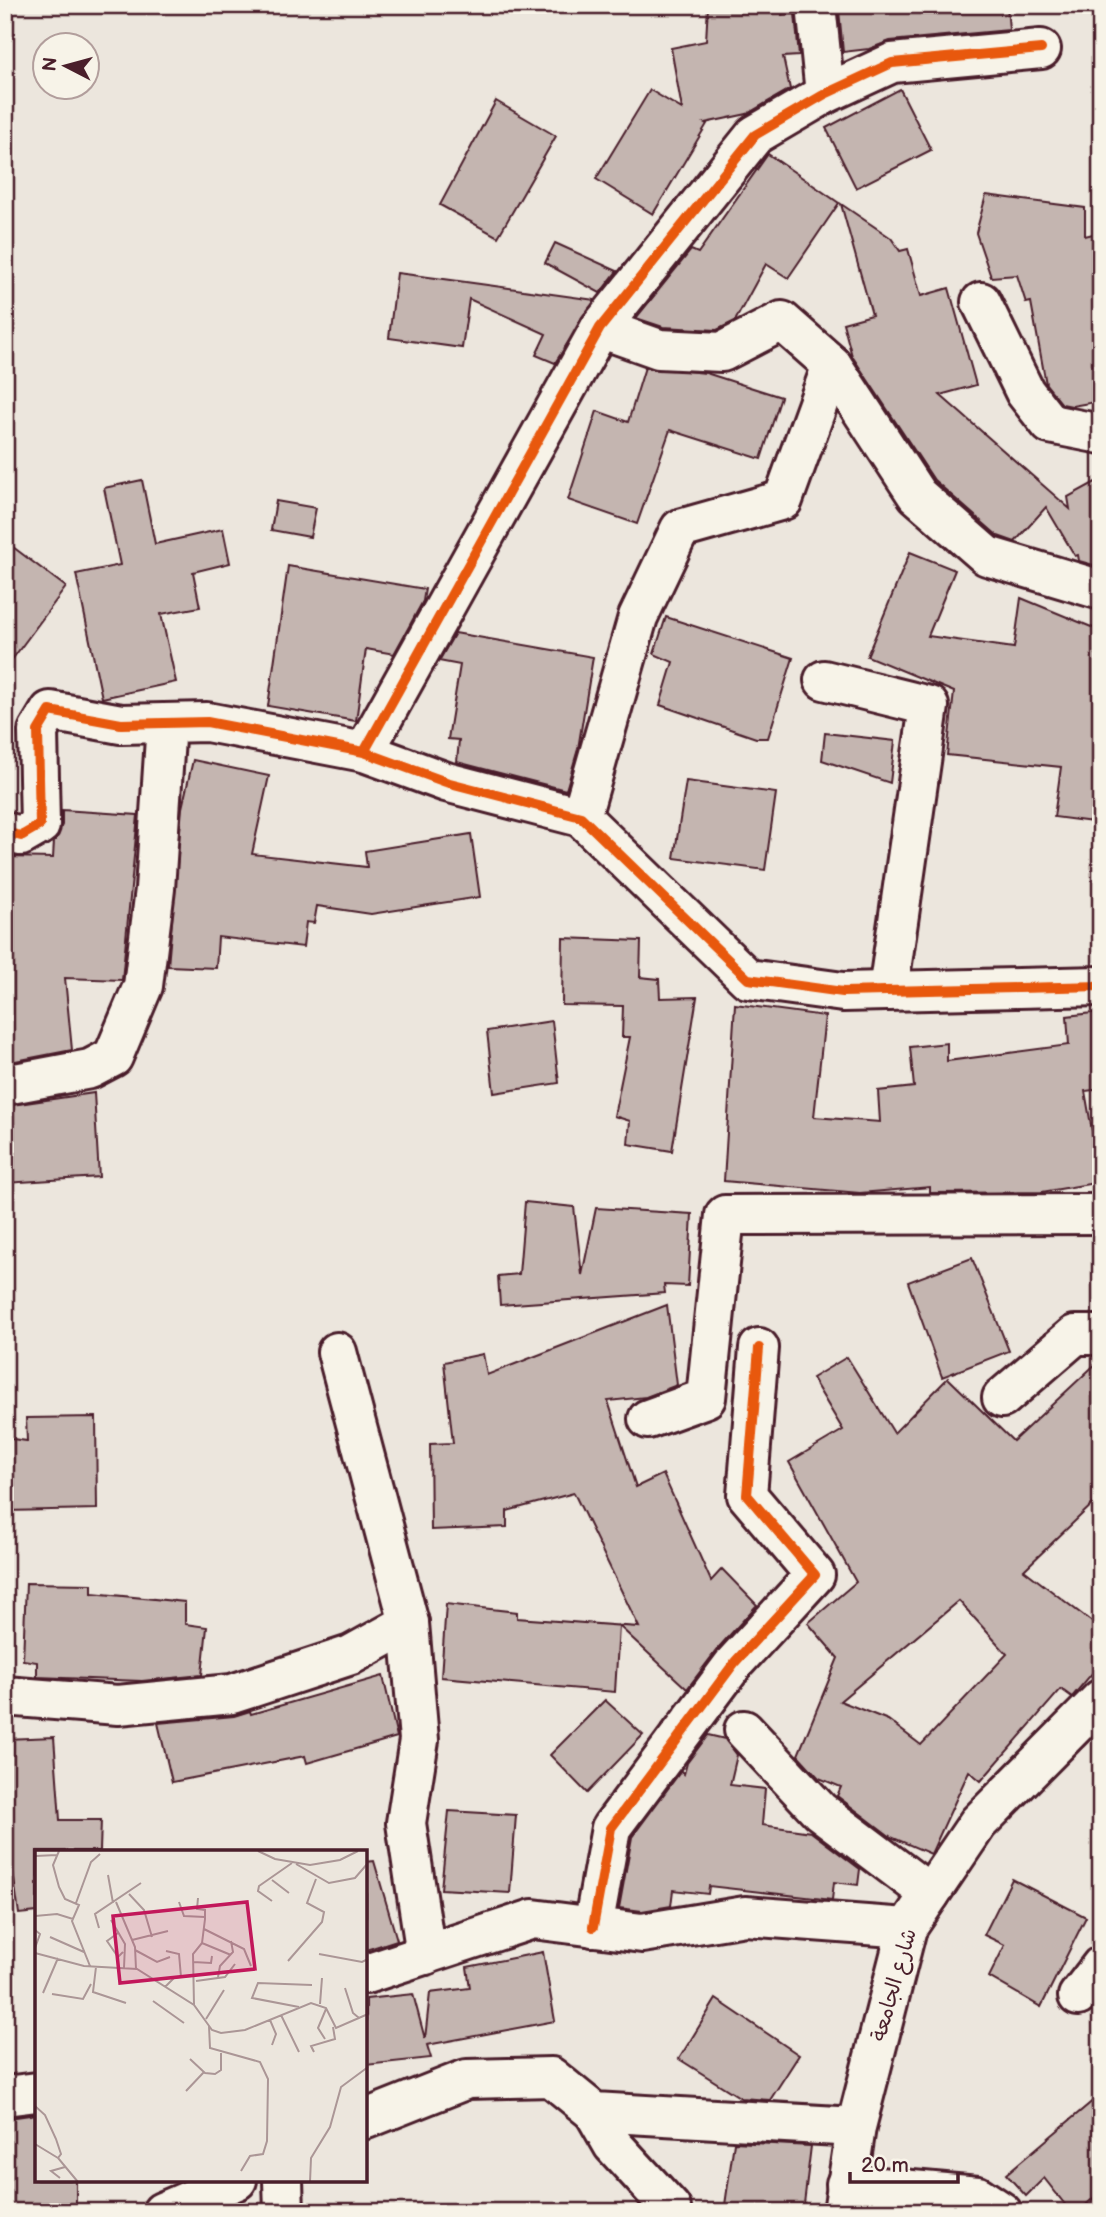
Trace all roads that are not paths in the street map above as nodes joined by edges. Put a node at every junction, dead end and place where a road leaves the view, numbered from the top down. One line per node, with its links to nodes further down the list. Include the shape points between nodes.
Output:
1 (816, 5): 3 (street)
2 (1041, 49): 3 (street, via 892,63)
3 (825, 94): 5 (street, via 755,135)
4 (981, 302): 7 (street, via 1025,392 1050,424)
5 (600, 328): 6 (street, via 659,349 722,352 782,321); 11 (street)
6 (832, 365): 8 (street, via 917,495 987,556); 12 (street, via 783,500 680,529 638,617)
7 (1101, 434)
8 (1101, 590)
9 (824, 681): 15 (street, via 929,706)
10 (166, 723): 11 (street, via 207,722); 13 (street, via 121,724 50,711 38,731 40,825 21,836); 16 (street, via 155,889 143,986 113,1057 90,1069)
11 (364, 752): 12 (street, via 446,782)
12 (581, 817): 15 (street, via 748,979 843,992)
13 (5, 832)
14 (1101, 986): 15 (street)
15 (888, 991)
16 (5, 1085)
17 (1101, 1214): 22 (street, via 725,1215 706,1398)
18 (1101, 1335): 21 (street, via 1075,1335)
19 (759, 1348): 28 (street, via 747,1495 815,1575 735,1662 611,1828)
20 (337, 1352): 23 (street)
21 (1002, 1398)
22 (648, 1419)
23 (409, 1623): 24 (street, via 351,1655 232,1694 118,1705); 30 (street, via 419,1740 405,1823)
24 (5, 1696)
25 (1101, 1699): 27 (street, شارع الجامعة, via 978,1823)
26 (744, 1730): 27 (street, via 820,1811)
27 (930, 1894): 29 (street, شارع الجامعة)
28 (593, 1927): 29 (street, via 642,1933 745,1916); 30 (street, via 533,1919)
29 (907, 1928): 36 (street, شارع الجامعة)
30 (426, 1955): 31 (street)
31 (368, 1973)
32 (35, 2092): 33 (street)
33 (5, 2096)
34 (594, 2112): 35 (street, via 551,2077 467,2079); 36 (street); 42 (street, via 614,2145 671,2208)
35 (368, 2118)
36 (856, 2127): 39 (street, شارع الجامعة)
37 (232, 2182): 40 (street)
38 (283, 2182): 41 (street)
39 (845, 2198): 43 (street, via 978,2196)
40 (162, 2212)
41 (284, 2212)
42 (665, 2212)
43 (1002, 2212)

